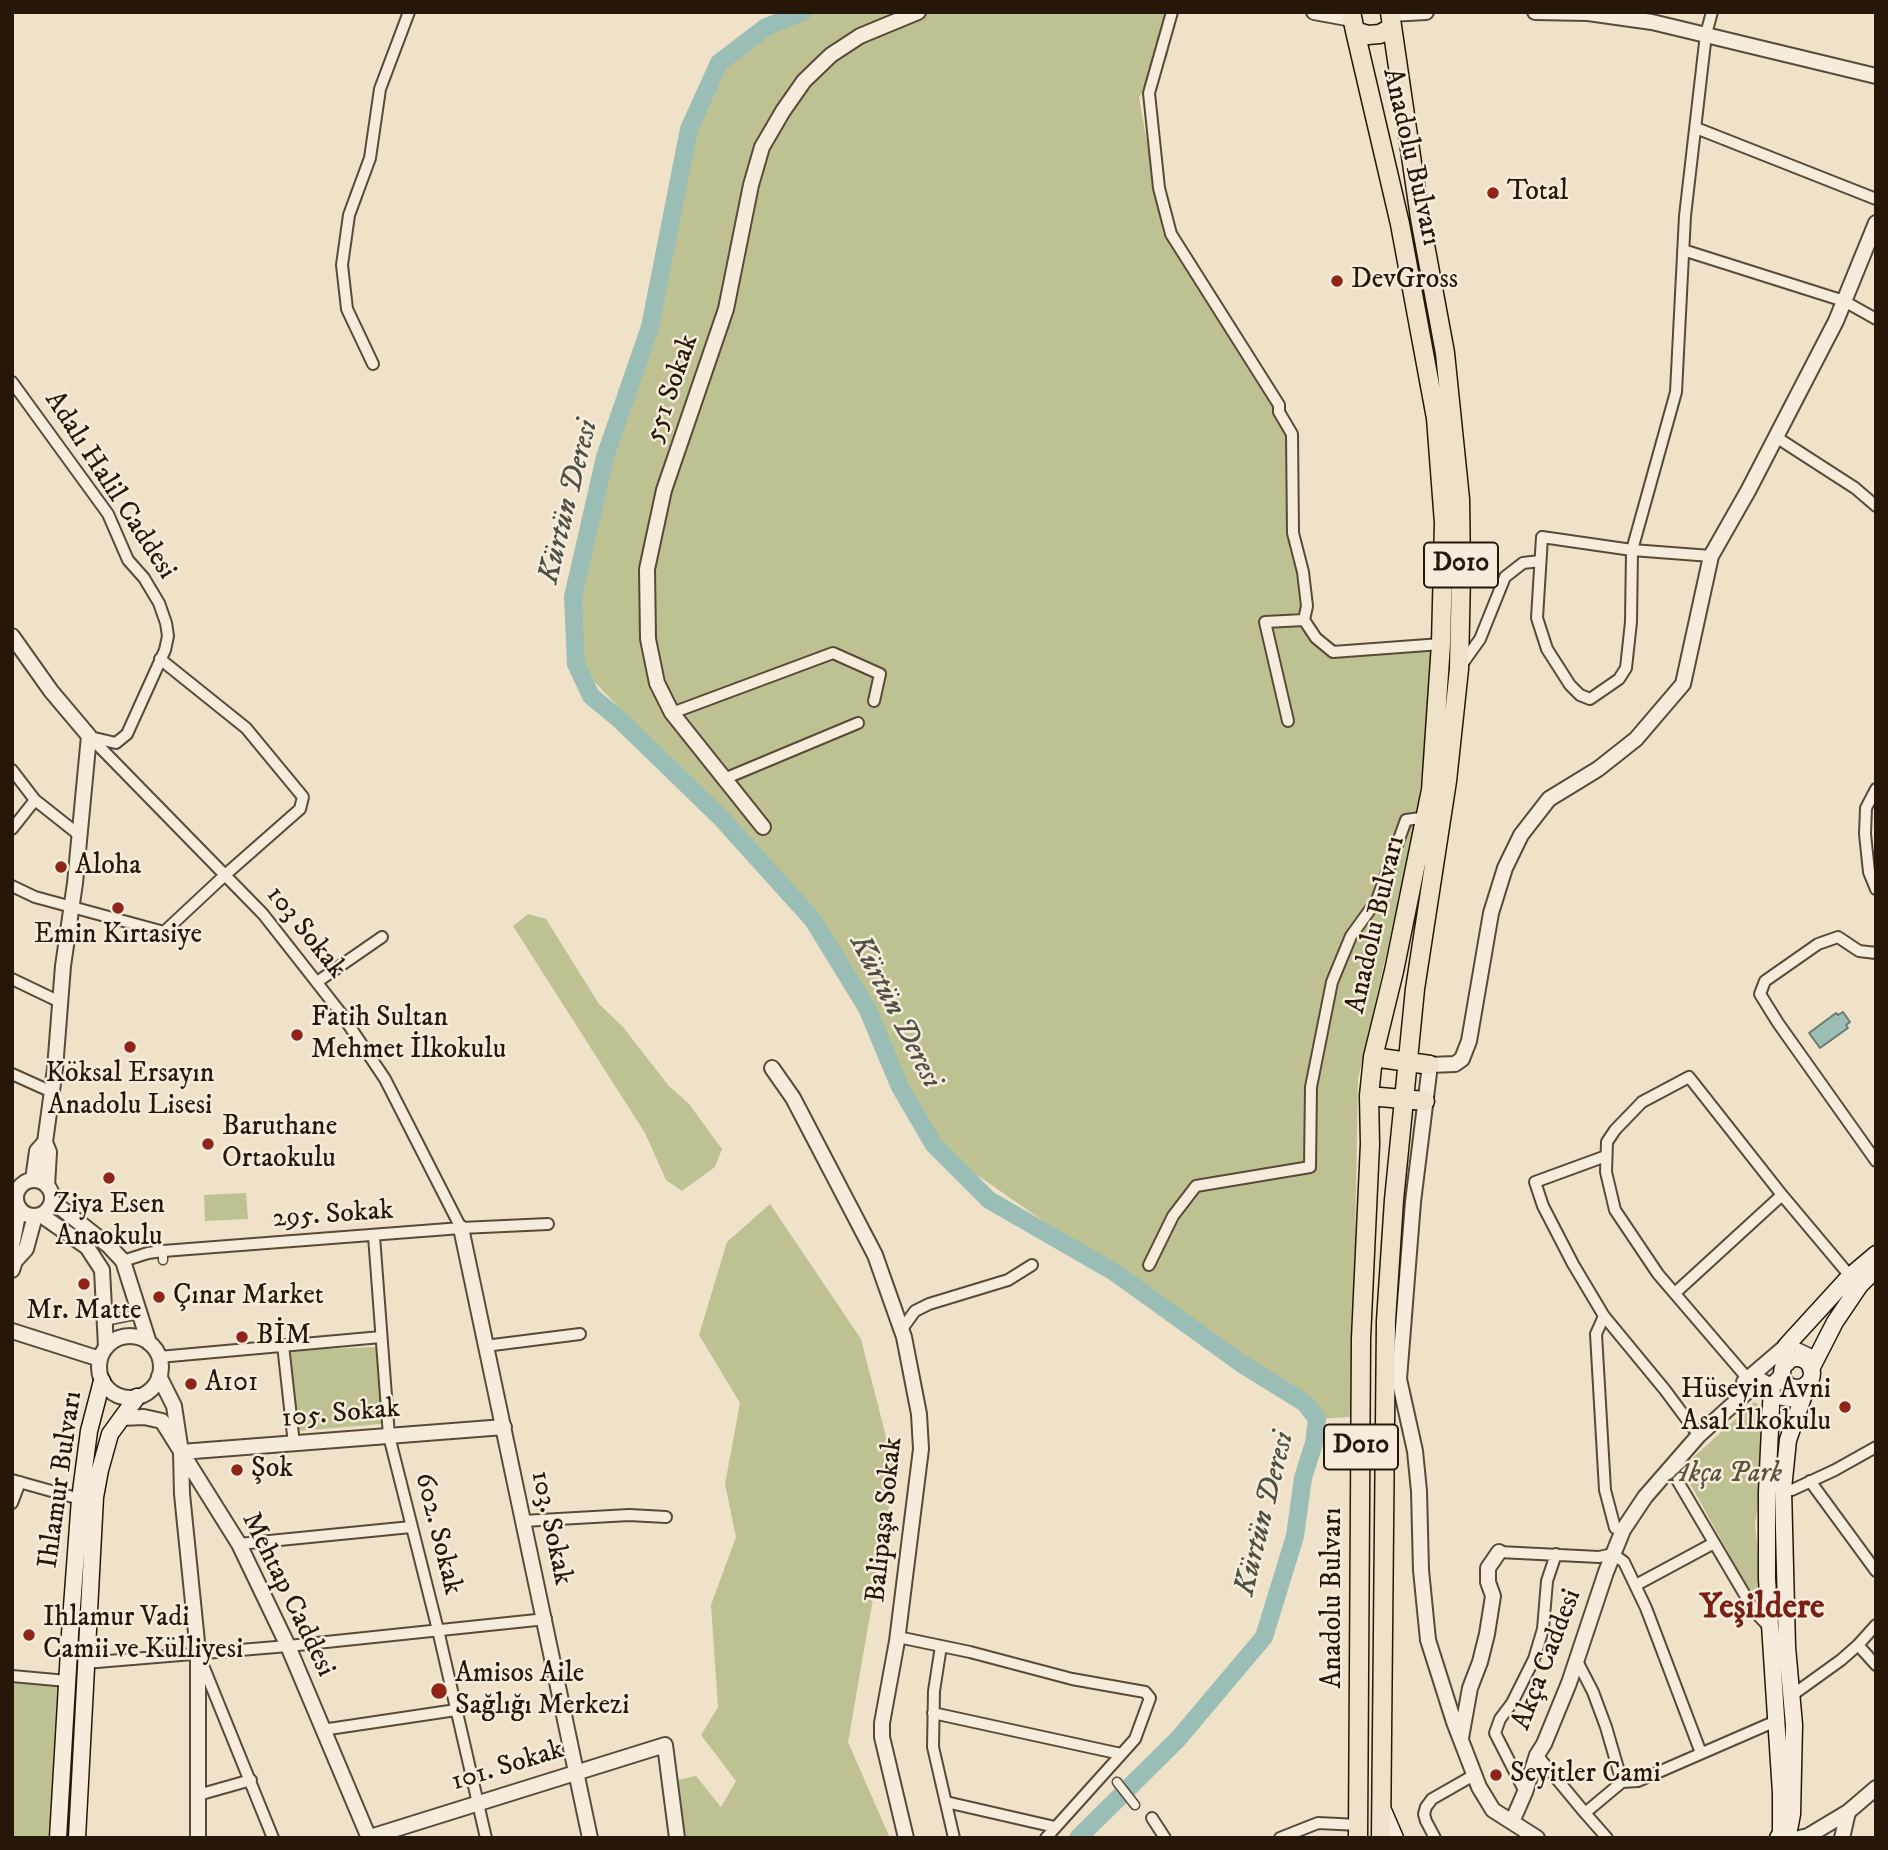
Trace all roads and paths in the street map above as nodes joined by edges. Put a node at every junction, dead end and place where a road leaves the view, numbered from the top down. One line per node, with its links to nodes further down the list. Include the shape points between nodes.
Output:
1 (409, 12): 18 (street, via 380,89 370,158 349,215 342,265 348,309)
2 (918, 12): 31 (street, 551 Sokak, via 860,36 831,55 804,80 762,147 726,309 664,490 647,569 648,639 657,683)
3 (1172, 12): 25 (street, via 1149,93 1159,188 1171,233 1279,405 1292,434 1293,533 1303,572)
4 (1314, 12): 9 (street)
5 (1426, 12): 8 (street)
6 (1535, 12): 10 (street, via 1588,13)
7 (1712, 12): 10 (street)
8 (1396, 16): 9 (highway, via 1380,34 1368,35); 29 (highway, Anadolu Bulvarı / D010, via 1420,218 1454,421 1460,499)
9 (1353, 21): 27 (highway, Anadolu Bulvarı / D010, via 1400,224 1436,418 1444,523)
10 (1706, 34): 11 (street); 12 (street)
11 (1876, 76)
12 (1696, 128): 13 (street); 15 (street)
13 (1876, 199)
14 (1876, 223): 16 (street)
15 (1683, 250): 16 (street); 22 (street, via 1675,392)
16 (1844, 302): 17 (street); 20 (street)
17 (1876, 319)
18 (373, 364)
19 (12, 382): 28 (street, Adalı Halil Caddesi, via 108,514 128,559 159,603 168,636)
20 (1776, 437): 21 (street); 23 (street)
21 (1876, 506)
22 (1632, 550): 23 (street); 24 (street, via 1542,537); 24 (street, via 1626,668 1619,679 1590,699 1570,685 1547,649 1537,618)
23 (1711, 556): 54 (street, via 1683,684 1636,739 1549,799 1521,835 1505,868 1492,914 1462,1059 1455,1064)
24 (1539, 561): 29 (street, via 1523,563 1505,577 1480,639)
25 (1304, 620): 27 (street, via 1333,652); 32 (street, via 1265,622)
26 (12, 636): 34 (street)
27 (1441, 645): 39 (highway, Anadolu Bulvarı / D010)
28 (160, 659): 34 (street, Adalı Halil Caddesi, via 127,734 116,743); 43 (street, via 246,728 303,797 300,809)
29 (1459, 669): 53 (highway, Anadolu Bulvarı / D010)
30 (874, 701): 31 (street, via 880,674 832,653)
31 (672, 713): 36 (street, 551 Sokak)
32 (1288, 721)
33 (858, 723): 36 (street)
34 (89, 736): 42 (street); 43 (street, 103 Sokak)
35 (12, 770): 38 (street)
36 (724, 779): 40 (street, 551 Sokak)
37 (1876, 789): 45 (street, via 1866,808 1864,834)
38 (35, 800): 41 (street); 42 (street)
39 (1428, 817): 52 (highway, Anadolu Bulvarı / D010); 77 (street, via 1406,820 1377,900 1351,936 1332,982 1311,1087 1310,1167 1196,1186 1173,1216)
40 (763, 827)
41 (12, 829)
42 (78, 834): 46 (street)
43 (225, 875): 46 (street, via 164,932); 50 (street, 103 Sokak)
44 (12, 886): 46 (street)
45 (1876, 888)
46 (71, 908): 51 (street)
47 (383, 937): 50 (street)
48 (1876, 953): 62 (street, via 1859,951 1838,937 1818,943 1765,981 1760,994)
49 (12, 979): 51 (street)
50 (317, 982): 70 (street, 103 Sokak, via 385,1079)
51 (60, 1002): 57 (street)
52 (1373, 1056): 53 (highway); 58 (highway, Anadolu Bulvarı / D010)
53 (1409, 1061): 54 (highway); 59 (highway, Anadolu Bulvarı / D010)
54 (1430, 1065): 60 (street)
55 (772, 1068): 85 (street, Balipaşa Sokak, via 793,1098 875,1255)
56 (12, 1074): 57 (street)
57 (52, 1092): 64 (street, via 45,1142 49,1152)
58 (1369, 1096): 59 (highway); 166 (highway, Anadolu Bulvarı / D010, via 1361,1339)
59 (1405, 1098): 60 (highway); 160 (highway, Anadolu Bulvarı / D010, via 1386,1321)
60 (1425, 1101): 145 (street, via 1399,1379 1415,1451 1428,1640)
61 (1606, 1156): 65 (street, via 1607,1142 1615,1130 1642,1102 1689,1077); 81 (street, via 1615,1210); 83 (street, via 1535,1182 1543,1206)
62 (1876, 1161)
63 (12, 1174): 64 (street)
64 (36, 1182): 66 (street); 67 (street, via 19,1188)
65 (1782, 1195): 80 (street); 81 (street)
66 (52, 1200): 68 (street); 75 (street)
67 (16, 1201): 68 (street, via 24,1213); 78 (street)
68 (38, 1215): 78 (street, via 26,1249); 84 (street, via 77,1239 98,1260)
69 (548, 1224): 70 (street, 295. Sokak)
70 (461, 1228): 71 (street, 295. Sokak); 91 (street, 103. Sokak)
71 (374, 1236): 74 (street, 295. Sokak); 88 (street, 602. Sokak)
72 (151, 1239): 74 (street)
73 (1876, 1254): 80 (main road)
74 (163, 1256): 75 (street, 295. Sokak, via 148,1253)
75 (123, 1261): 82 (street)
76 (1032, 1265): 85 (street, via 1008,1280 929,1304 915,1311)
77 (1149, 1265)
78 (14, 1266)
79 (1876, 1269): 94 (main road, via 1835,1322)
80 (1850, 1276): 95 (main road)
81 (1675, 1293): 97 (street)
82 (140, 1314): 84 (street); 89 (street)
83 (1604, 1316): 104 (street); 118 (street, via 1596,1346 1605,1490)
84 (105, 1321): 92 (street)
85 (901, 1329): 130 (street, Balipaşa Sokak, via 919,1414 921,1450)
86 (12, 1331): 92 (street)
87 (580, 1334): 91 (street)
88 (381, 1336): 90 (street); 105 (street, 602. Sokak)
89 (149, 1343): 92 (street, via 122,1337); 93 (street)
90 (283, 1345): 93 (street); 106 (street)
91 (485, 1346): 103 (street, 103. Sokak)
92 (103, 1353): 98 (street, via 99,1370)
93 (159, 1357): 96 (street)
94 (1815, 1366): 95 (main road, via 1801,1359); 95 (main road, via 1800,1388 1791,1387); 101 (main road)
95 (1781, 1369): 97 (street, Akça Caddesi, via 1765,1366); 99 (street); 101 (street); 128 (main road, via 1767,1492)
96 (159, 1376): 100 (street, via 151,1389); 108 (street, Mehtap Caddesi, via 174,1406)
97 (1748, 1378): 99 (street, Akça Caddesi)
98 (103, 1381): 100 (street, via 111,1392); 113 (main road, Ihlamur Bulvarı, via 89,1431)
99 (1739, 1394): 104 (street, Akça Caddesi)
100 (137, 1396): 102 (main road, Ihlamur Bulvarı)
101 (1804, 1405): 112 (main road, via 1788,1440)
102 (121, 1418): 108 (street, via 162,1421); 136 (main road, Ihlamur Bulvarı, via 110,1434 95,1497)
103 (504, 1427): 105 (street, 105. Sokak); 116 (street, 103. Sokak)
104 (1696, 1432): 109 (street, Akça Caddesi); 118 (street, Akça Caddesi, via 1638,1492)
105 (389, 1436): 106 (street, 105. Sokak); 117 (street, 602. Sokak)
106 (294, 1444): 108 (street, 105. Sokak)
107 (1876, 1447): 111 (street)
108 (181, 1452): 119 (street, Mehtap Caddesi); 134 (street)
109 (1670, 1468): 120 (street); 122 (street, Akça Caddesi, via 1638,1508)
110 (16, 1481): 113 (street); 114 (street)
111 (1810, 1481): 112 (street, via 1792,1490); 124 (street)
112 (1783, 1489): 140 (main road)
113 (80, 1499): 139 (main road, Ihlamur Bulvarı)
114 (12, 1503)
115 (666, 1517): 116 (street)
116 (523, 1521): 126 (street, 103. Sokak)
117 (411, 1527): 119 (street); 129 (street, 602. Sokak)
118 (1615, 1528): 122 (street, Akça Caddesi)
119 (239, 1544): 132 (street, Mehtap Caddesi)
120 (1714, 1544): 125 (street); 128 (street, via 1755,1612)
121 (1499, 1552): 123 (street); 145 (street, via 1488,1568 1493,1596)
122 (1613, 1554): 123 (street); 125 (street); 135 (street, Akça Caddesi)
123 (1556, 1555): 155 (street, via 1534,1659 1495,1733)
124 (1876, 1571)
125 (1636, 1585): 146 (street)
126 (546, 1619): 129 (street); 149 (street, 103. Sokak)
127 (1876, 1625): 131 (street)
128 (1771, 1629): 143 (main road)
129 (438, 1630): 132 (street); 141 (street, 602. Sokak)
130 (898, 1637): 133 (street); 175 (street, Balipaşa Sokak, via 882,1737)
131 (1857, 1645): 137 (street); 140 (street)
132 (288, 1646): 134 (street); 144 (street, Mehtap Caddesi)
133 (941, 1646): 142 (street); 147 (street, via 1145,1692 1150,1698 1143,1722)
134 (198, 1652): 136 (street); 151 (street); 156 (street)
135 (1577, 1661): 148 (street, Akça Caddesi); 152 (street, via 1593,1692)
136 (85, 1663): 168 (main road, Ihlamur Bulvarı)
137 (1876, 1665)
138 (12, 1676): 139 (street)
139 (67, 1681): 167 (main road, Ihlamur Bulvarı)
140 (1791, 1696): 186 (main road, via 1793,1801)
141 (456, 1710): 144 (street); 157 (street, 602. Sokak)
142 (933, 1713): 147 (street); 158 (street, via 933,1747)
143 (1776, 1721): 146 (street); 185 (main road, via 1781,1793)
144 (322, 1730): 171 (street, Mehtap Caddesi)
145 (1461, 1740): 150 (street)
146 (1701, 1753): 152 (street, via 1638,1780)
147 (1121, 1754): 165 (street)
148 (1537, 1755): 155 (street, Akça Caddesi); 162 (street)
149 (576, 1772): 157 (street, 101. Sokak); 173 (street, 103. Sokak); 174 (street, 101. Sokak, via 664,1745)
150 (1474, 1775): 164 (street, via 1493,1810); 182 (street, via 1426,1807 1426,1821)
151 (251, 1780): 156 (street); 170 (street)
152 (1622, 1782): 162 (street)
153 (1117, 1783): 159 (street)
154 (1876, 1788): 161 (street)
155 (1525, 1792): 164 (street, Akça Caddesi)
156 (198, 1796): 169 (street)
157 (479, 1802): 171 (street, 101. Sokak); 172 (street, 602. Sokak)
158 (946, 1802): 165 (street); 176 (street)
159 (1135, 1805)
160 (1381, 1805): 180 (highway, Anadolu Bulvarı / D010); 181 (main road)
161 (1848, 1812): 187 (street); 188 (street)
162 (1585, 1813): 184 (street)
163 (1152, 1818): 178 (street)
164 (1512, 1822): 183 (street)
165 (1055, 1827): 177 (street)
166 (1359, 1831): 179 (street, via 1318,1823)
167 (58, 1838)
168 (77, 1838)
169 (198, 1838)
170 (273, 1838)
171 (368, 1838)
172 (486, 1838)
173 (590, 1838)
174 (677, 1838)
175 (905, 1838)
176 (954, 1838)
177 (1046, 1838)
178 (1165, 1838)
179 (1280, 1838)
180 (1381, 1838)
181 (1395, 1838)
182 (1435, 1838)
183 (1537, 1838)
184 (1607, 1838)
185 (1778, 1838)
186 (1788, 1838)
187 (1799, 1838)
188 (1842, 1838)

